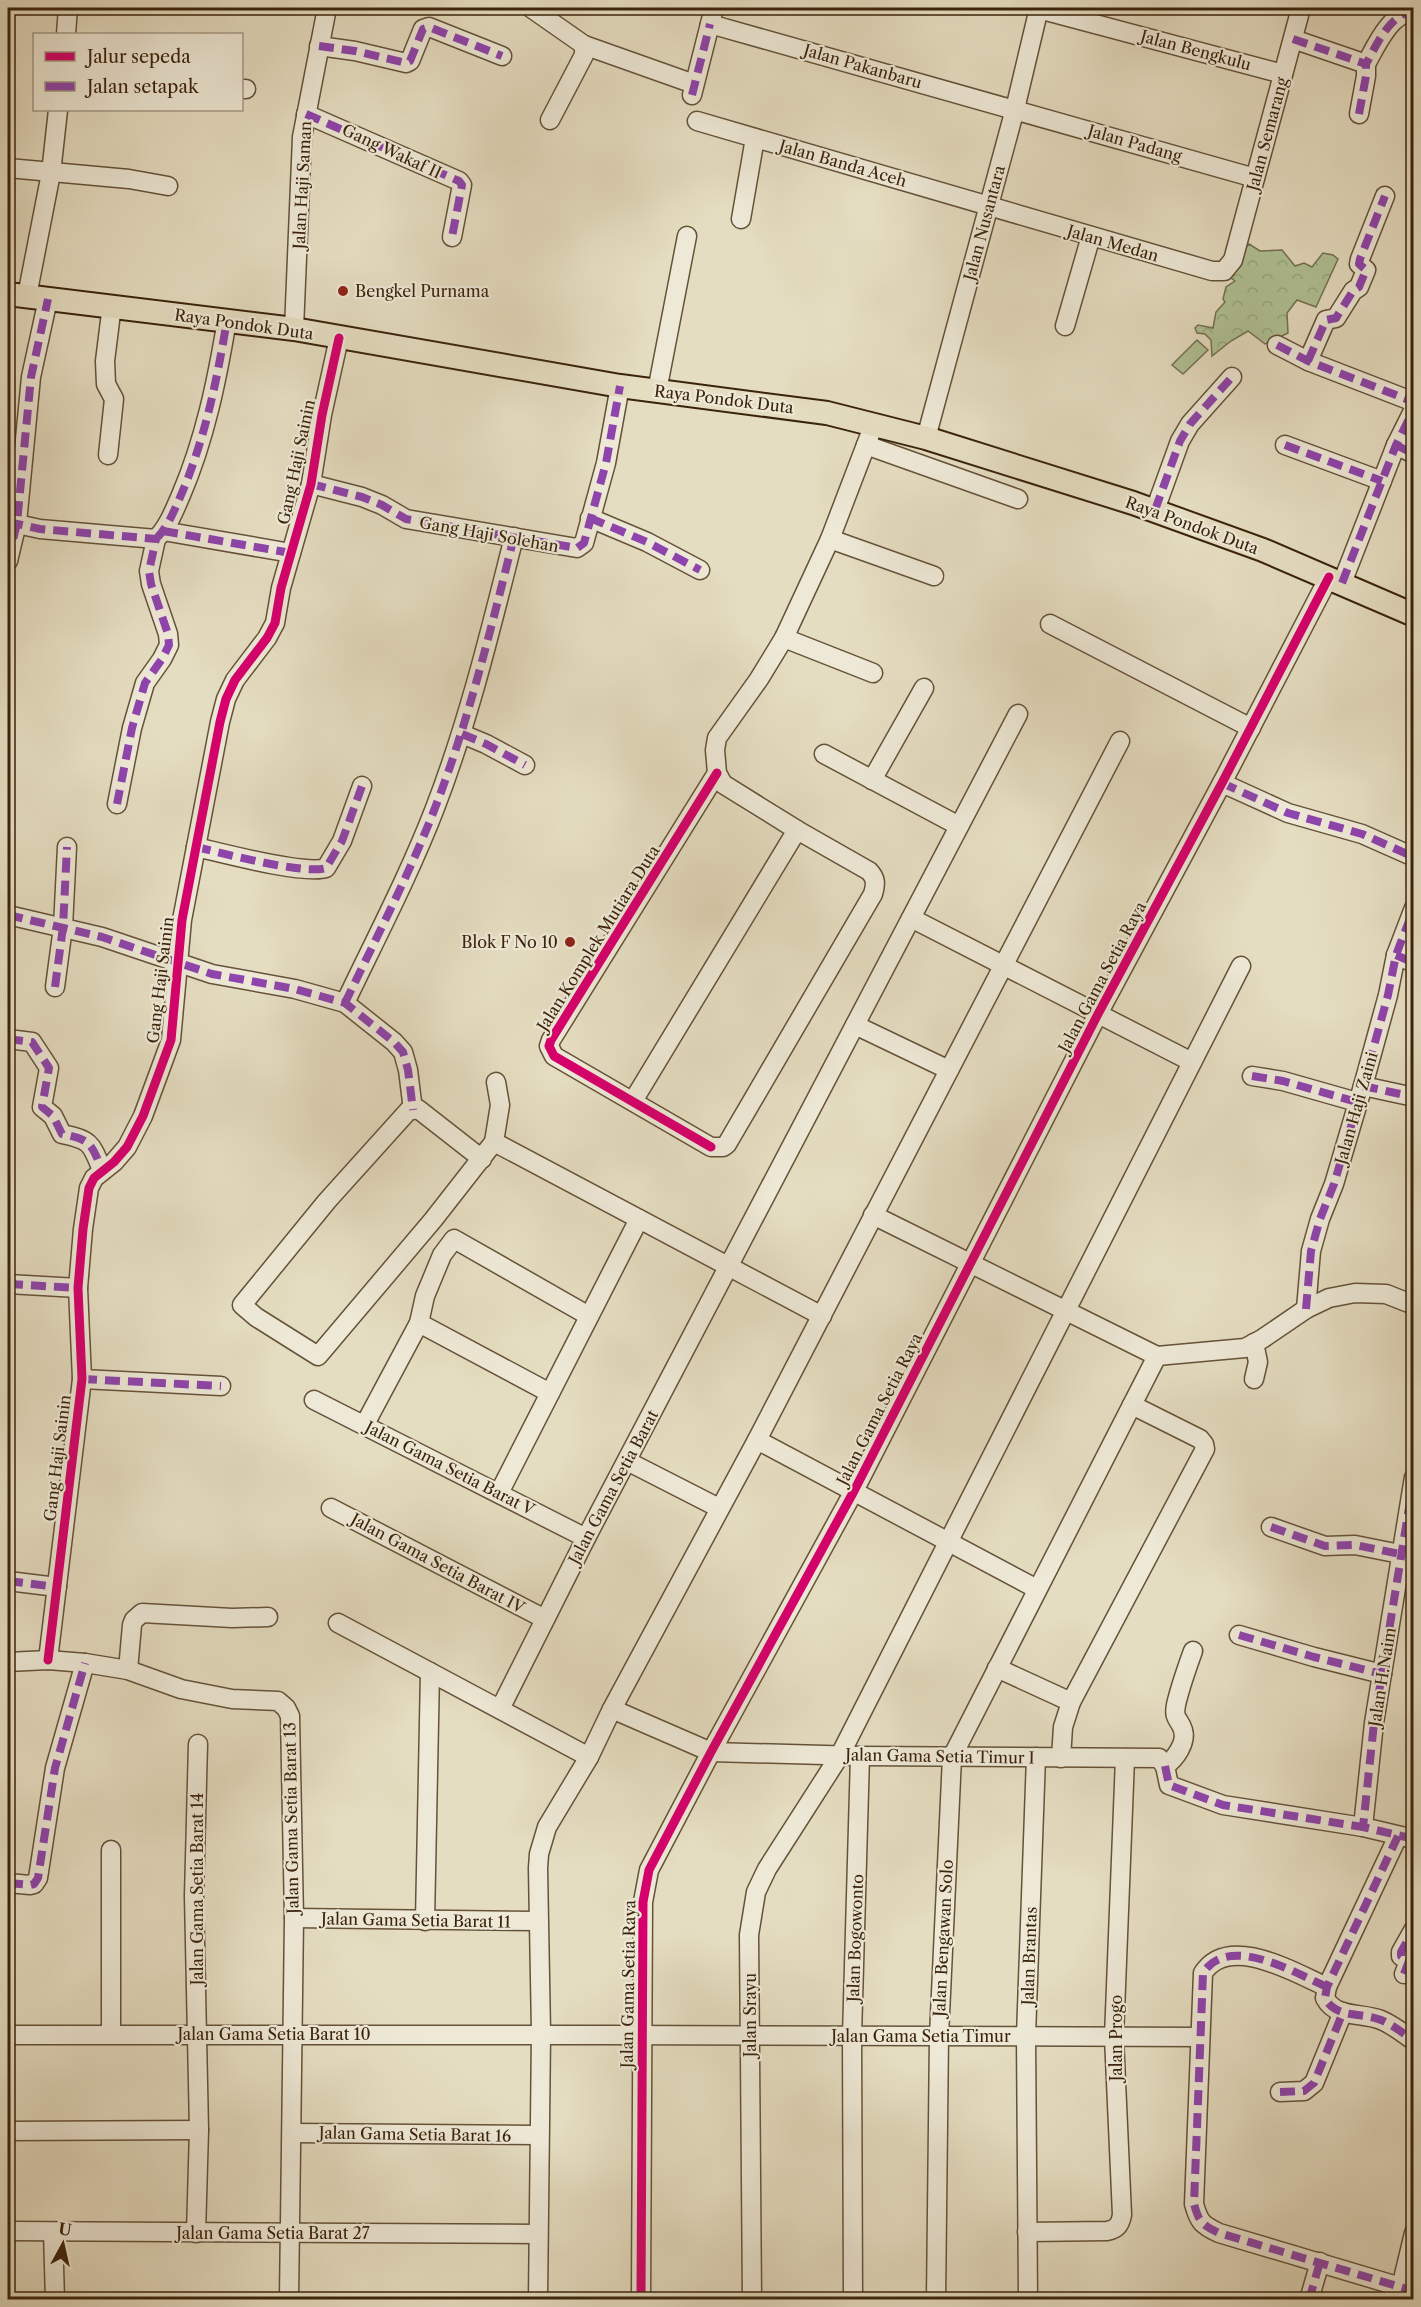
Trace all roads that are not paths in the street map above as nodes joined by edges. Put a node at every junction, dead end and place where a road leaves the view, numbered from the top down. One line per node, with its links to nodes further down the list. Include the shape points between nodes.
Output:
1 (68, 8): 8 (street)
2 (327, 8): 11 (street, Jalan Haji Saman)
3 (531, 8): 10 (street)
4 (1038, 8): 14 (street, Jalan Bengkulu); 15 (street, Jalan Nusantara)
5 (1301, 8): 9 (street, Jalan Semarang)
6 (1413, 13): 13 (street, via 1398,16)
7 (712, 16): 10 (street, via 693,89); 15 (street, Jalan Pakanbaru)
8 (66, 33)
9 (1293, 39): 13 (street); 14 (street, Jalan Semarang)
10 (584, 45): 19 (street, via 584,55)
11 (319, 46): 12 (street, via 406,63 423,29 429,27); 17 (street, Jalan Haji Saman)
12 (502, 56)
13 (1366, 64): 18 (street)
14 (1283, 74): 24 (street, Jalan Semarang)
15 (1015, 109): 24 (street, Jalan Padang); 27 (street, Jalan Nusantara)
16 (58, 111): 23 (street)
17 (306, 114): 31 (street, Gang Wakaf II, via 459,182 462,185); 37 (street, Jalan Haji Saman, via 301,148)
18 (1359, 114)
19 (550, 120)
20 (697, 121): 21 (street, Jalan Banda Aceh)
21 (755, 138): 27 (street, Jalan Banda Aceh); 28 (street)
22 (8, 168): 23 (street)
23 (51, 173): 25 (street); 33 (street)
24 (1255, 178): 32 (street, Jalan Semarang)
25 (168, 186)
26 (1385, 196): 40 (street, via 1360,259 1359,264 1366,270 1359,287 1336,318 1326,320)
27 (989, 206): 30 (street, Jalan Medan); 47 (street, Jalan Nusantara)
28 (741, 219)
29 (687, 236): 43 (street)
30 (1091, 236): 32 (street, Jalan Medan, via 1212,272 1224,271); 36 (street)
31 (452, 237)
32 (1233, 260)
33 (27, 296): 34 (main road, Raya Pondok Duta); 58 (street, via 31,377)
34 (112, 305): 35 (main road, Raya Pondok Duta); 52 (street, via 105,362 106,384 114,399)
35 (227, 320): 37 (main road, Raya Pondok Duta); 59 (street, via 202,439 192,470)
36 (1065, 326)
37 (294, 329): 38 (main road, Raya Pondok Duta)
38 (339, 338): 42 (main road, Raya Pondok Duta); 54 (street, Gang Haji Sainin)
39 (1277, 345): 40 (street)
40 (1308, 361): 44 (street)
41 (1232, 377): 56 (street, via 1180,441)
42 (620, 386): 43 (main road, Raya Pondok Duta); 57 (street, Gang Haji Solehan, via 606,463)
43 (657, 391): 46 (main road, Raya Pondok Duta, via 794,408)
44 (1413, 402)
45 (1413, 409): 50 (street, Jalan Gama Setia Raya)
46 (874, 424): 47 (main road, Raya Pondok Duta); 48 (street, Jalan Komplek Mutiara Duta)
47 (926, 438): 56 (main road, Raya Pondok Duta)
48 (866, 445): 55 (street); 61 (street, Jalan Komplek Mutiara Duta)
49 (1285, 445): 53 (street)
50 (1396, 446): 51 (street); 53 (street, Jalan Gama Setia Raya)
51 (1413, 454)
52 (108, 455)
53 (1382, 482): 66 (street, Jalan Gama Setia Raya)
54 (311, 484): 60 (street, Gang Haji Solehan, via 362,497 406,519); 62 (street, Gang Haji Sainin)
55 (1018, 499)
56 (1155, 510): 66 (main road, Raya Pondok Duta)
57 (590, 518): 60 (street, Gang Haji Solehan, via 584,543 577,548); 64 (street, via 648,542)
58 (12, 522): 59 (street, via 40,529); 63 (street)
59 (159, 535): 62 (street); 82 (street, via 149,571 169,645 145,683)
60 (514, 537): 74 (street)
61 (830, 539): 65 (street); 69 (street, Jalan Komplek Mutiara Duta)
62 (291, 554): 86 (street, Gang Haji Sainin, via 275,622 226,699)
63 (8, 561)
64 (700, 570)
65 (934, 576)
66 (1335, 580): 67 (main road, Raya Pondok Duta); 73 (street, Jalan Gama Setia Raya)
67 (1413, 615)
68 (1050, 624): 73 (street)
69 (784, 638): 70 (street); 77 (street, Jalan Komplek Mutiara Duta, via 717,738)
70 (873, 673)
71 (924, 688): 79 (street)
72 (1018, 714): 83 (street, Jalan Gama Setia Barat)
73 (1251, 728): 80 (street, Jalan Gama Setia Raya)
74 (462, 734): 78 (street); 98 (street, via 435,810)
75 (1120, 741): 95 (street)
76 (824, 754): 79 (street)
77 (716, 761): 84 (street, Jalan Komplek Mutiara Duta, via 723,784); 108 (street, Jalan Komplek Mutiara Duta, via 549,1046 554,1056)
78 (525, 765)
79 (872, 780): 83 (street)
80 (1222, 783): 87 (street, via 1288,813 1362,834); 99 (street, Jalan Gama Setia Raya)
81 (362, 786): 86 (street, via 342,841 326,868 309,870)
82 (117, 804)
83 (959, 826): 90 (street, Jalan Gama Setia Barat)
84 (797, 830): 108 (street); 108 (street, Jalan Komplek Mutiara Duta, via 870,871 875,886 727,1144 711,1147)
85 (67, 847): 91 (street)
86 (196, 847): 94 (street, Gang Haji Sainin)
87 (1413, 857)
88 (1413, 908): 92 (street, Jalan Haji Zaini)
89 (8, 915): 91 (street)
90 (911, 918): 95 (street); 100 (street, Jalan Gama Setia Barat)
91 (63, 927): 94 (street); 97 (street)
92 (1396, 955): 93 (street); 106 (street, Jalan Haji Zaini)
93 (1413, 963)
94 (178, 964): 98 (street, via 321,995); 112 (street, Gang Haji Sainin, via 171,1040 143,1116 127,1147)
95 (1004, 965): 99 (street); 103 (street)
96 (1241, 966): 102 (street, Jalan Srayu)
97 (55, 987)
98 (345, 1004): 109 (street, via 403,1052)
99 (1098, 1014): 102 (street); 115 (street, Jalan Gama Setia Raya)
100 (855, 1025): 103 (street); 116 (street, Jalan Gama Setia Barat)
101 (8, 1039): 112 (street, via 32,1042 49,1068 42,1107 53,1116 62,1134 81,1138 93,1147)
102 (1192, 1062): 121 (street, Jalan Srayu)
103 (949, 1070): 113 (street)
104 (1252, 1076): 106 (street)
105 (496, 1082): 110 (street, via 500,1105)
106 (1360, 1094): 107 (street); 120 (street, Jalan Haji Zaini, via 1311,1251)
107 (1413, 1097)
108 (633, 1101)
109 (413, 1110): 111 (street, via 418,1109); 111 (street, via 335,1192 242,1305 256,1317 318,1356)
110 (494, 1142): 111 (street); 114 (street)
111 (482, 1159)
112 (102, 1170): 118 (street, Gang Haji Sainin, via 89,1188)
113 (873, 1215): 115 (street); 123 (street)
114 (639, 1219): 116 (street); 122 (street)
115 (971, 1263): 121 (street); 137 (street, Jalan Gama Setia Raya)
116 (729, 1266): 123 (street); 135 (street, Jalan Gama Setia Barat)
117 (8, 1284): 118 (street)
118 (78, 1288): 127 (street, Gang Haji Sainin)
119 (1413, 1305): 120 (street, via 1386,1294 1355,1293 1329,1298)
120 (1306, 1309): 125 (street)
121 (1066, 1310): 126 (street); 144 (street, Jalan Srayu)
122 (589, 1316): 124 (street, via 454,1239 437,1265); 130 (street)
123 (822, 1316): 134 (street)
124 (419, 1323): 130 (street); 133 (street)
125 (1254, 1343): 126 (street, via 1231,1351); 128 (street, via 1258,1362)
126 (1156, 1356): 132 (street)
127 (82, 1379): 129 (street); 147 (street, Gang Haji Sainin)
128 (1254, 1379)
129 (221, 1386)
130 (550, 1393): 138 (street)
131 (314, 1400): 133 (street, Jalan Gama Setia Barat V)
132 (1132, 1405): 148 (street); 161 (street, via 1200,1439 1205,1449)
133 (365, 1424): 138 (street, Jalan Gama Setia Barat V)
134 (757, 1440): 137 (street); 141 (street)
135 (627, 1461): 141 (street); 143 (street, Jalan Gama Setia Barat)
136 (1413, 1477): 139 (street, Jalan H.Naim)
137 (854, 1491): 144 (street); 165 (street, Jalan Gama Setia Raya)
138 (499, 1493): 143 (street, Jalan Gama Setia Barat V)
139 (1411, 1505): 145 (street, Jalan H.Naim)
140 (332, 1508): 150 (street, Jalan Gama Setia Barat IV)
141 (719, 1509): 163 (street)
142 (1271, 1527): 145 (street, via 1325,1546 1355,1545)
143 (586, 1538): 150 (street, Jalan Gama Setia Barat)
144 (948, 1542): 148 (street); 166 (street, Jalan Srayu)
145 (1400, 1554): 160 (street, Jalan H.Naim)
146 (8, 1581): 147 (street)
147 (57, 1587): 154 (street, Gang Haji Sainin)
148 (1037, 1589): 157 (street)
149 (268, 1617): 158 (street, via 142,1613 132,1625)
150 (545, 1619): 162 (street, Jalan Gama Setia Barat)
151 (338, 1623): 159 (street)
152 (1239, 1635): 160 (street)
153 (1193, 1651): 173 (street, via 1176,1704 1175,1715 1184,1736 1175,1758)
154 (48, 1660): 155 (street, Jalan Gama Setia Barat 13); 156 (street, Jalan Gama Setia Barat 13)
155 (8, 1662)
156 (85, 1663): 158 (street, Jalan Gama Setia Barat 13); 177 (street, via 55,1768 38,1878 30,1885)
157 (997, 1668): 161 (street); 169 (street)
158 (128, 1670): 178 (street, Jalan Gama Setia Barat 13, via 181,1689 232,1699 278,1701 286,1708 290,1716)
159 (430, 1672): 162 (street); 179 (street)
160 (1382, 1674): 174 (street, Jalan H.Naim)
161 (1071, 1702): 171 (street, via 1063,1727)
162 (500, 1709): 168 (street)
163 (612, 1709): 165 (street); 168 (street)
164 (198, 1744): 187 (street, Jalan Gama Setia Barat 14, via 194,1896)
165 (711, 1752): 166 (street, Jalan Gama Setia Timur I); 190 (street, Jalan Gama Setia Raya, via 649,1870 645,1886)
166 (840, 1755): 167 (street, Jalan Gama Setia Timur I); 191 (street, Jalan Srayu, via 756,1892 749,1935)
167 (860, 1756): 169 (street, Jalan Gama Setia Timur I); 192 (street, Jalan Bogowonto)
168 (589, 1757): 180 (street, via 542,1841)
169 (952, 1757): 170 (street, Jalan Gama Setia Timur I); 193 (street, Jalan Bengawan Solo)
170 (1036, 1757): 171 (street, Jalan Gama Setia Timur I); 194 (street, Jalan Brantas)
171 (1061, 1758): 172 (street, Jalan Gama Setia Timur I)
172 (1125, 1758): 173 (street, Jalan Gama Setia Timur I, via 1159,1758); 195 (street, Jalan Progo)
173 (1165, 1766): 174 (street, via 1170,1786 1223,1805)
174 (1363, 1827): 175 (street)
175 (1406, 1837): 183 (street)
176 (111, 1850): 186 (street)
177 (8, 1883)
178 (294, 1918): 179 (street, Jalan Gama Setia Barat 11); 188 (street, Jalan Gama Setia Barat 13)
179 (425, 1921): 180 (street, Jalan Gama Setia Barat 11)
180 (538, 1921): 185 (street)
181 (1413, 1929): 182 (street, via 1401,1952 1409,1961)
182 (1404, 1974)
183 (1327, 1987): 184 (street, via 1328,2003); 196 (street, via 1266,1960 1238,1955 1221,1958 1208,1964 1203,1973)
184 (1343, 2012): 197 (street, via 1380,2019); 198 (street, via 1314,2083 1304,2091)
185 (541, 2033): 188 (street, Jalan Gama Setia Barat 10); 190 (street); 202 (street)
186 (111, 2034): 187 (street, Jalan Gama Setia Barat 10); 189 (street, Jalan Gama Setia Barat 10)
187 (198, 2034): 188 (street, Jalan Gama Setia Barat 10); 199 (street, Jalan Gama Setia Barat 14)
188 (293, 2034): 201 (street, Jalan Gama Setia Barat 13)
189 (8, 2035)
190 (641, 2036): 191 (street, Jalan Gama Setia Timur); 215 (street, Jalan Gama Setia Raya)
191 (750, 2036): 192 (street, Jalan Gama Setia Timur); 216 (street, Jalan Srayu)
192 (852, 2036): 193 (street, Jalan Gama Setia Timur); 217 (street, Jalan Bogowonto)
193 (939, 2036): 194 (street, Jalan Gama Setia Timur); 218 (street, Jalan Bengawan Solo)
194 (1026, 2037): 195 (street, Jalan Gama Setia Timur); 205 (street, Jalan Brantas)
195 (1114, 2037): 196 (street, Jalan Gama Setia Timur); 205 (street, Jalan Progo, via 1120,2223 1107,2231)
196 (1200, 2037): 210 (street, via 1194,2204 1197,2218 1219,2233)
197 (1413, 2041)
198 (1281, 2091)
199 (199, 2130): 200 (street); 206 (street, Jalan Gama Setia Barat 14)
200 (8, 2131)
201 (292, 2133): 202 (street, Jalan Gama Setia Barat 16); 207 (street, Jalan Gama Setia Barat 13)
202 (538, 2135): 209 (street)
203 (8, 2231): 204 (street, Jalan Gama Setia Barat 27)
204 (53, 2232): 206 (street, Jalan Gama Setia Barat 27); 212 (street)
205 (1027, 2232): 219 (street, Jalan Brantas)
206 (196, 2233): 207 (street, Jalan Gama Setia Barat 27)
207 (290, 2233): 209 (street, Jalan Gama Setia Barat 27); 213 (street, Jalan Gama Setia Barat 13)
208 (1413, 2233): 211 (street)
209 (538, 2234): 214 (street)
210 (1320, 2262): 211 (street); 220 (street)
211 (1404, 2292)
212 (55, 2300)
213 (290, 2300)
214 (538, 2300)
215 (641, 2300)
216 (752, 2300)
217 (853, 2300)
218 (936, 2300)
219 (1028, 2300)
220 (1309, 2300)

